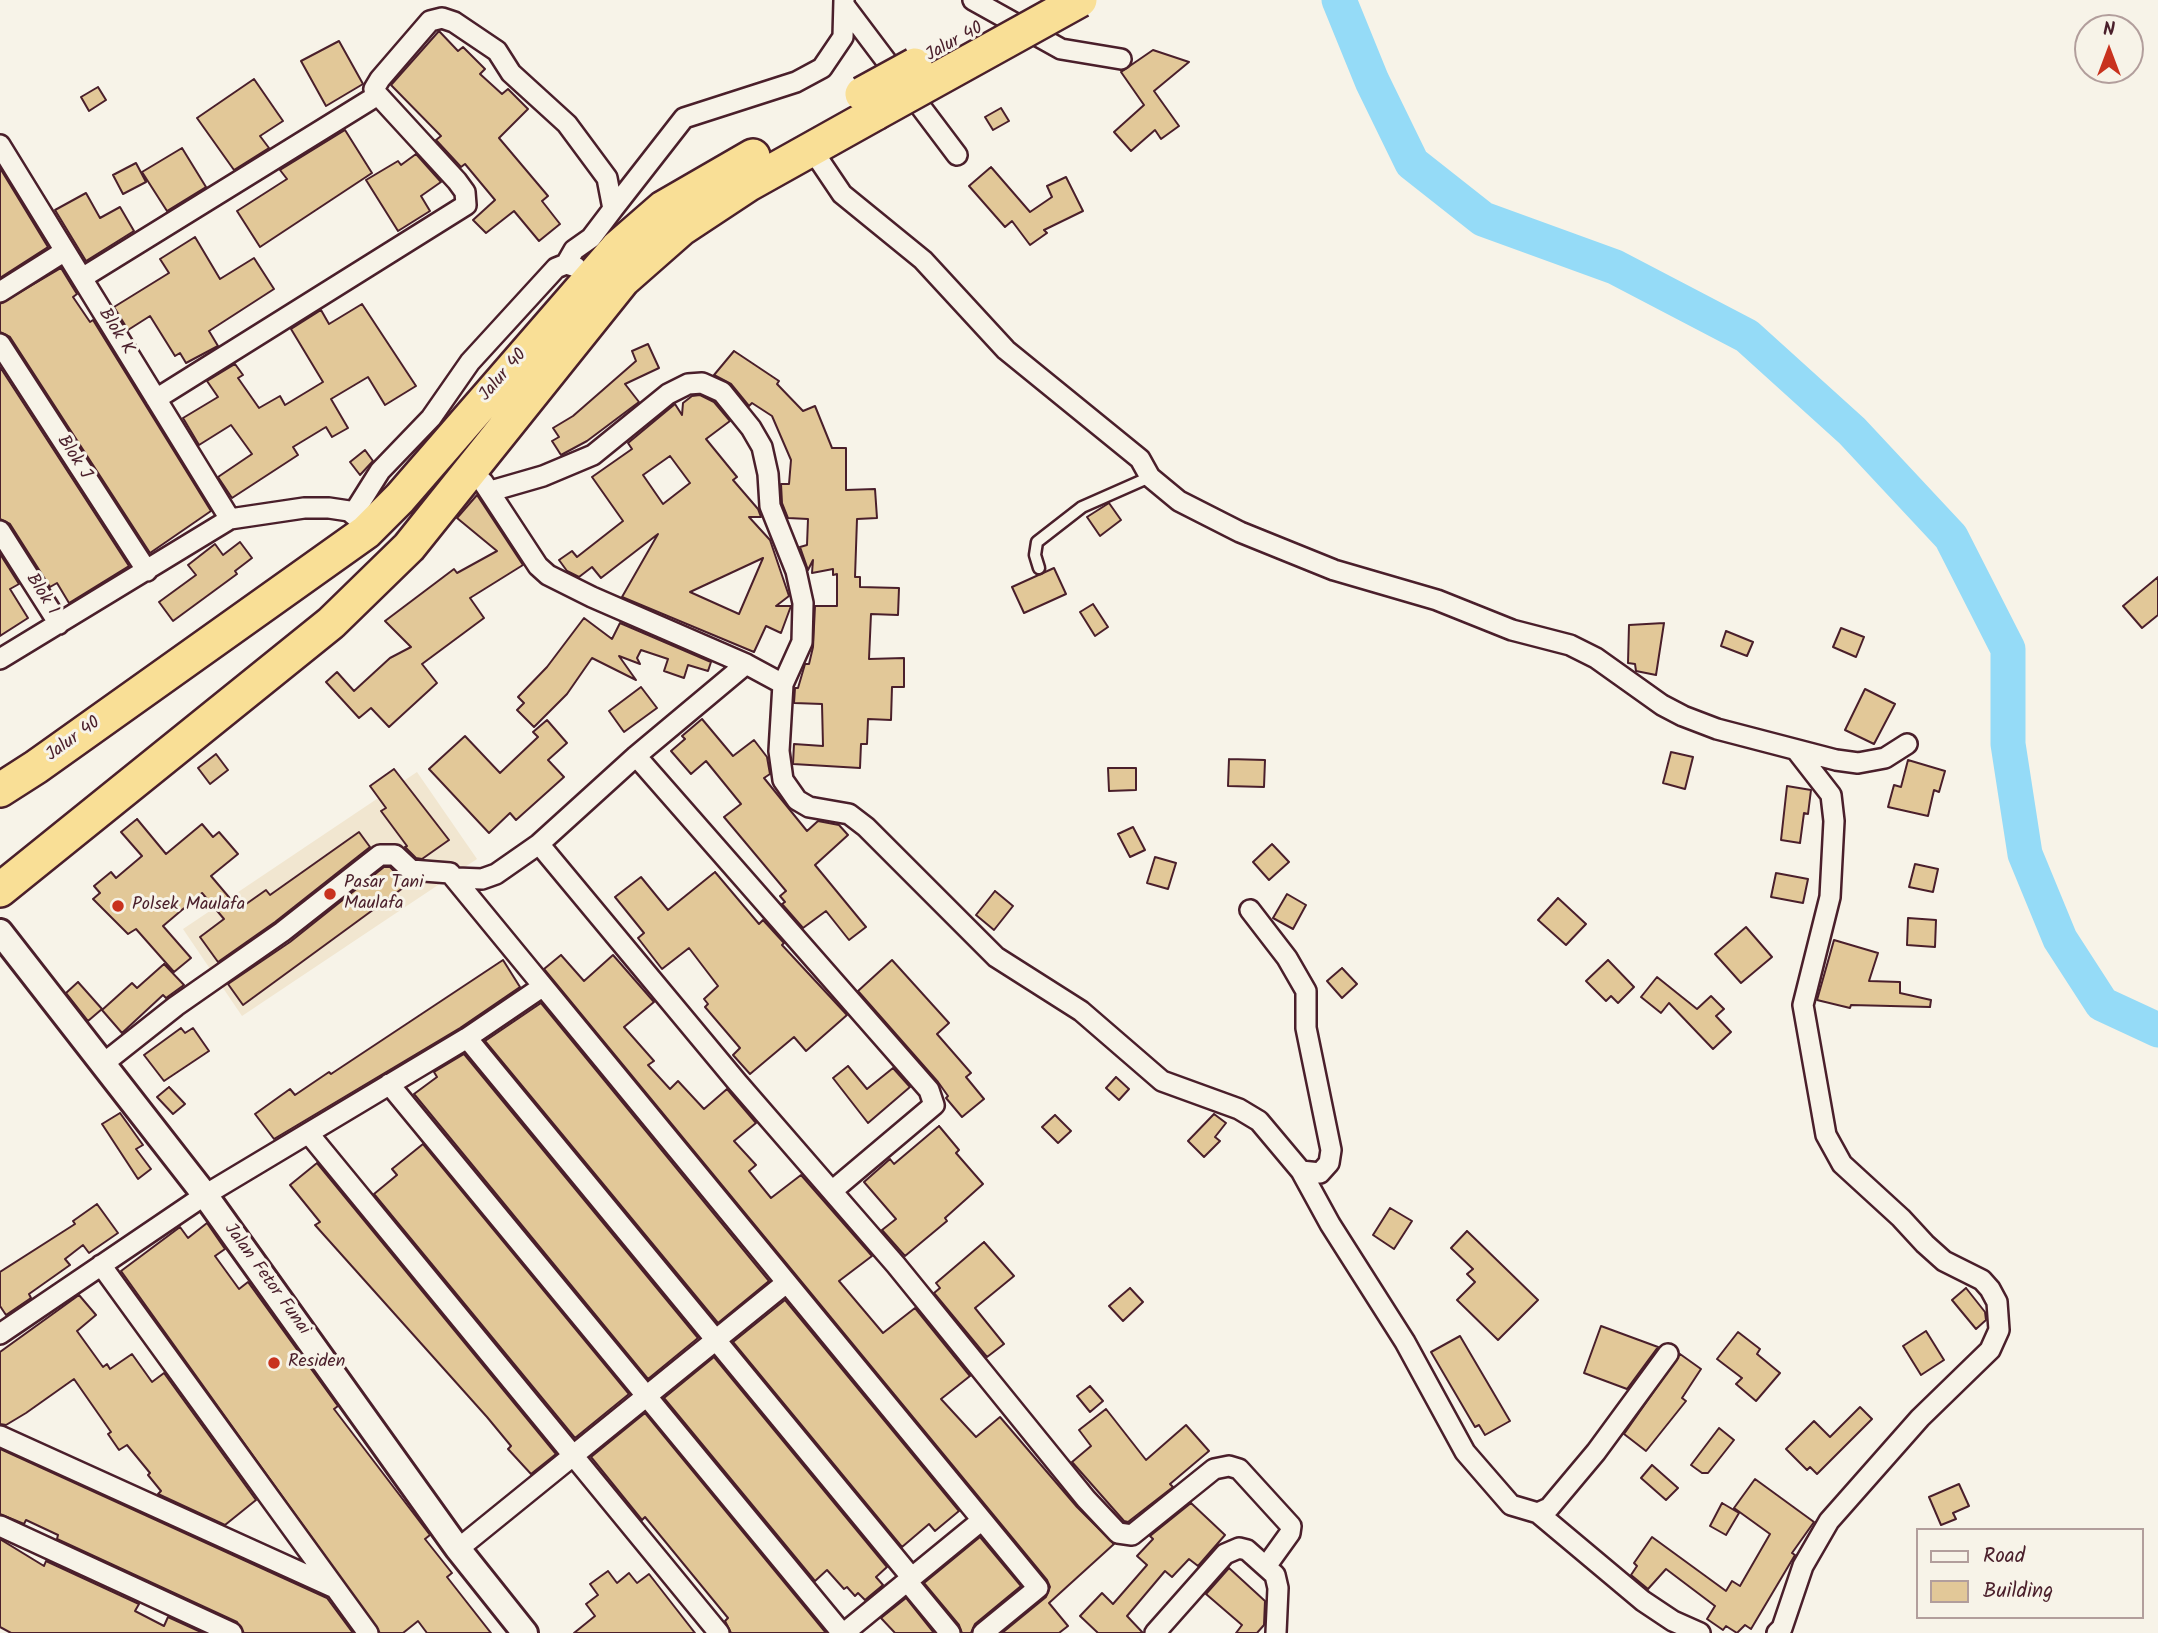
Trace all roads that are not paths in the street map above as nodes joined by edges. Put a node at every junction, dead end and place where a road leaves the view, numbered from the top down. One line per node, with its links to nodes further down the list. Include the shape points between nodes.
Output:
1 (973, 0): 5 (street, via 1060,49)
2 (1034, 0): 7 (highway, Jalur 40, bridge)
3 (1080, 0): 7 (highway, bridge)
4 (844, 2): 10 (street); 11 (street, via 843,37 822,68 796,82 684,118)
5 (1121, 59)
6 (378, 95): 11 (street, via 374,89 380,79 430,20 454,22 496,51 511,73 567,124 607,177); 14 (street); 19 (street, via 466,192 466,205)
7 (869, 103): 9 (highway, Jalur 40); 13 (highway, Jalur 40, via 663,208 617,248)
8 (0, 145): 12 (street, Blok K)
9 (811, 148): 18 (highway, Jalur 40, via 681,229 623,279); 20 (street, via 842,194 923,260 1006,350 1140,459)
10 (957, 155)
11 (614, 209): 13 (street, via 592,238 574,250)
12 (65, 251): 14 (street, Blok K); 15 (street)
13 (579, 270): 17 (highway, Jalur 40); 23 (street, via 556,268 470,362 431,418 380,471)
14 (82, 278): 19 (street, Blok K)
15 (0, 292)
16 (0, 345): 26 (street, Blok J)
17 (511, 367): 18 (highway, via 536,372); 23 (highway, Jalur 40, via 400,498)
18 (544, 380): 21 (highway, Jalur 40)
19 (156, 399): 22 (street, Blok K)
20 (1150, 477): 25 (lane, via 1082,506 1037,542); 32 (street, via 1180,501 1240,532 1334,570 1570,645 1683,716)
21 (481, 479): 29 (street, via 548,575); 30 (street, via 565,469 593,455 668,394 688,384 702,383 722,392 762,447 770,506 796,571 803,603 802,642); 37 (highway, Jalur 40, via 331,623)
22 (230, 519): 23 (street, via 329,508); 26 (street)
23 (361, 521): 34 (highway, Jalur 40, via 48,759)
24 (0, 531): 27 (street, Blok I)
25 (1039, 568)
26 (147, 571): 27 (street)
27 (59, 624): 28 (street)
28 (0, 659)
29 (746, 664): 30 (street); 33 (street)
30 (783, 684): 45 (street, via 780,768 786,788 797,800 809,807 849,814 996,957 1081,1011 1162,1081 1248,1114 1278,1141)
31 (1907, 744): 32 (street, via 1885,758 1858,763)
32 (1796, 750): 73 (street, via 1831,795 1834,821 1830,897 1804,1005 1826,1135 1842,1164 1925,1244 1990,1289 1997,1302 1999,1330 1990,1350 1911,1427 1829,1521 1804,1566)
33 (636, 756): 35 (street); 46 (street, via 929,1090 934,1105)
34 (0, 790)
35 (539, 844): 36 (street, via 496,874 482,879); 46 (street)
36 (456, 878): 40 (street); 42 (street, via 450,873 411,870 395,855 380,855)
37 (0, 890)
38 (1250, 910): 45 (street, via 1307,990 1307,1028 1331,1150 1329,1163 1320,1173)
39 (0, 932): 42 (street, Jalan Fetor Funai)
40 (542, 987): 41 (street); 49 (street)
41 (467, 1038): 43 (street); 51 (street)
42 (104, 1062): 47 (street, Jalan Fetor Funai)
43 (389, 1084): 44 (street); 53 (street)
44 (309, 1134): 47 (street); 55 (street)
45 (1301, 1171): 56 (street, via 1405,1342 1465,1452 1511,1505)
46 (832, 1191): 60 (street, via 1118,1533 1132,1535 1214,1469 1229,1466 1239,1469 1291,1526)
47 (205, 1195): 48 (street); 59 (street, Jalan Fetor Funai)
48 (101, 1265): 50 (street); 62 (street)
49 (786, 1283): 51 (street); 57 (street)
50 (0, 1334)
51 (716, 1340): 53 (street); 61 (street)
52 (1668, 1354): 56 (street, via 1572,1483 1549,1508)
53 (647, 1396): 55 (street); 67 (street)
54 (0, 1436): 62 (street)
55 (573, 1456): 59 (street); 66 (street)
56 (1538, 1513): 72 (street, via 1643,1601)
57 (982, 1520): 61 (street); 69 (street, via 1038,1588)
58 (0, 1526): 63 (street)
59 (458, 1549): 65 (street, Jalan Fetor Funai)
60 (1267, 1565): 70 (street, via 1247,1550 1232,1549); 71 (street, via 1277,1580)
61 (909, 1580): 67 (street); 68 (street)
62 (335, 1588): 64 (street)
63 (232, 1633)
64 (368, 1633)
65 (525, 1633)
66 (719, 1633)
67 (843, 1633)
68 (950, 1633)
69 (983, 1633)
70 (1154, 1633)
71 (1276, 1633)
72 (1700, 1633)
73 (1777, 1633)

